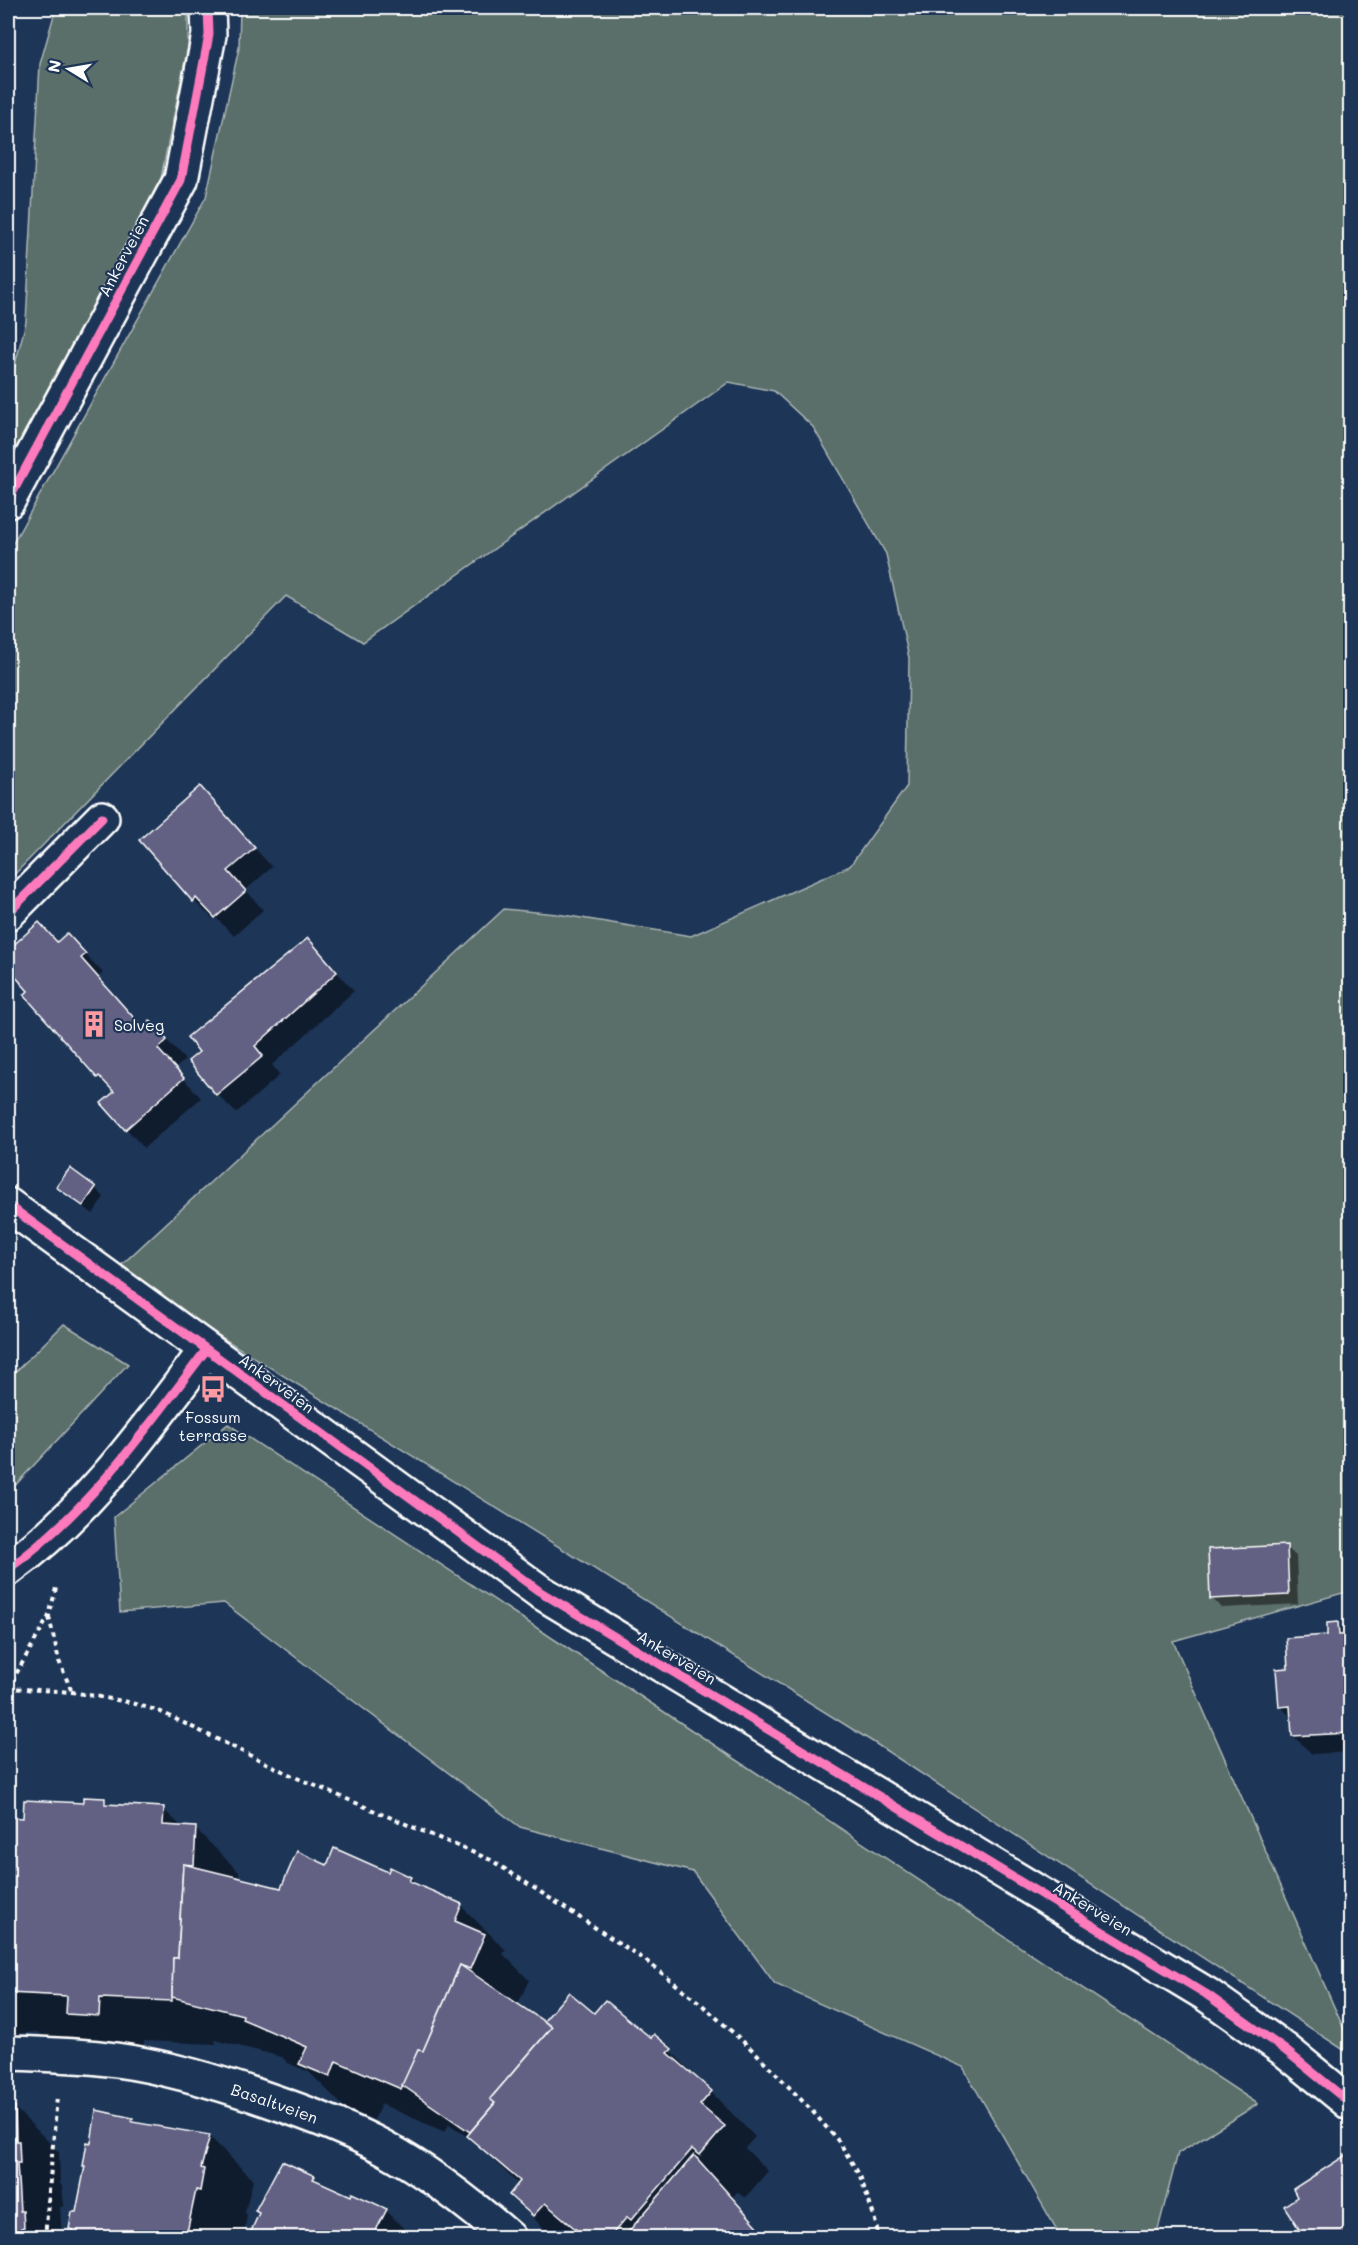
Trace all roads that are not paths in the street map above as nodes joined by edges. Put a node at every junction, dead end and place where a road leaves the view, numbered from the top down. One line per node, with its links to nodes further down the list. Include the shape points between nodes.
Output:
1 (208, 8): 2 (street, Ankerveien, via 209,35 181,180)
2 (8, 501)
3 (102, 818): 4 (street)
4 (8, 913)
5 (8, 1205): 6 (street, Ankerveien)
6 (206, 1350): 7 (street, via 86,1499); 9 (street, Ankerveien, via 538,1591 1206,1994 1294,2056)
7 (8, 1569)
8 (8, 2053): 10 (street, Basaltveien, via 116,2060 164,2068 213,2080 331,2121 427,2174)
9 (1350, 2103)
10 (509, 2238)

